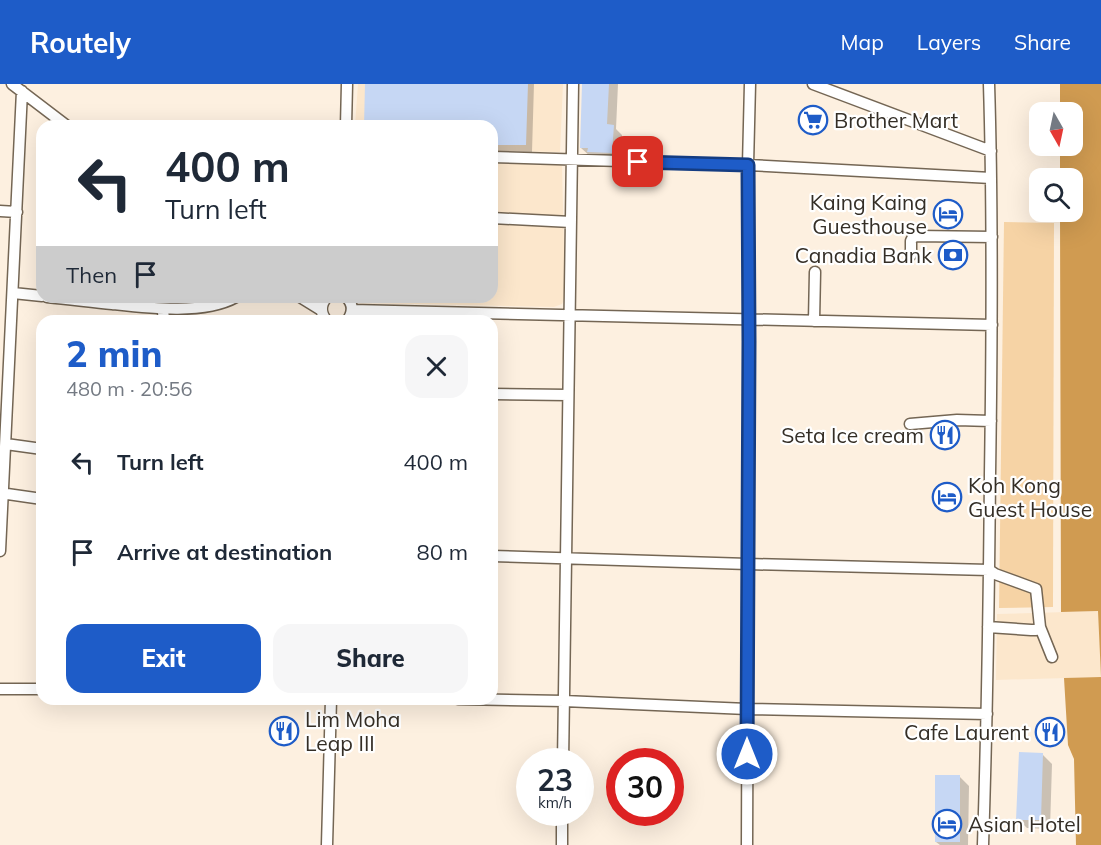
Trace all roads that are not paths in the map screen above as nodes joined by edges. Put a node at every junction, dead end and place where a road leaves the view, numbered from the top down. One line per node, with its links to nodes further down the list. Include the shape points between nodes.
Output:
1 (12, 84): 7 (street)
2 (347, 84): 9 (street)
3 (573, 84): 12 (street)
4 (750, 84): 13 (street)
5 (813, 84): 10 (street)
6 (989, 84): 10 (street)
7 (22, 91): 8 (street); 16 (street)
8 (59, 120)
9 (346, 120)
10 (991, 151): 14 (street)
11 (498, 157): 12 (street)
12 (572, 160): 13 (street); 18 (street)
13 (748, 165): 14 (street); 37 (street)
14 (991, 178): 19 (street)
15 (0, 211): 16 (street)
16 (17, 212): 22 (street)
17 (498, 218): 18 (street)
18 (571, 222): 33 (street)
19 (992, 237): 20 (street, via 917,236 911,241); 39 (street)
20 (911, 255)
21 (815, 272): 38 (street)
22 (13, 295): 23 (street); 24 (street); 42 (street)
23 (0, 296)
24 (36, 296)
25 (104, 303): 30 (street)
26 (226, 303): 30 (street)
27 (310, 303): 31 (street)
28 (323, 303): 31 (street)
29 (350, 303): 32 (street)
30 (162, 309): 34 (street)
31 (321, 310): 35 (street)
32 (352, 310): 33 (street); 36 (street)
33 (570, 314): 37 (street); 41 (street)
34 (164, 315)
35 (323, 315)
36 (351, 315)
37 (749, 319): 38 (street); 52 (street)
38 (814, 321): 39 (street)
39 (992, 325): 43 (street)
40 (498, 394): 41 (street)
41 (568, 395): 51 (street)
42 (4, 410): 45 (street)
43 (991, 421): 44 (street); 53 (street)
44 (910, 424)
45 (4, 447): 46 (street); 47 (street)
46 (36, 449)
47 (2, 493): 48 (street); 49 (street)
48 (36, 499)
49 (0, 551)
50 (498, 556): 51 (street)
51 (566, 559): 52 (street); 60 (street)
52 (748, 564): 53 (street); 62 (street)
53 (989, 570): 54 (street); 55 (street, via 1036,589)
54 (988, 627): 55 (street); 63 (street)
55 (1040, 627): 56 (street)
56 (1052, 657)
57 (0, 688): 58 (street)
58 (36, 690)
59 (498, 700): 60 (street)
60 (564, 701): 62 (street); 64 (street)
61 (330, 705): 66 (street)
62 (747, 709): 63 (street); 68 (street)
63 (987, 714): 69 (street)
64 (563, 748)
65 (562, 826): 67 (street)
66 (327, 845)
67 (562, 845)
68 (747, 845)
69 (983, 845)

